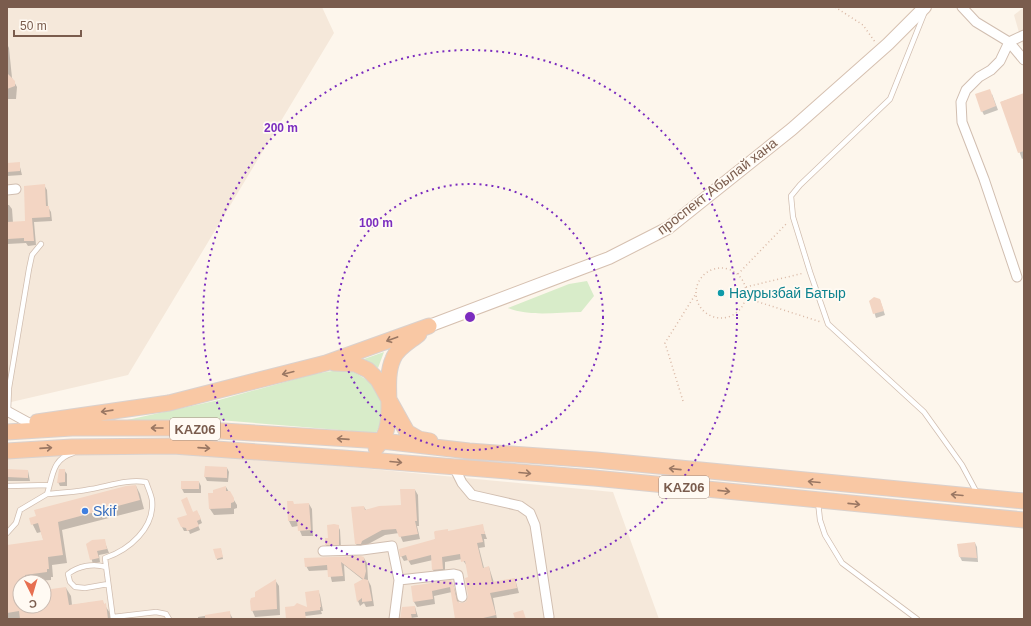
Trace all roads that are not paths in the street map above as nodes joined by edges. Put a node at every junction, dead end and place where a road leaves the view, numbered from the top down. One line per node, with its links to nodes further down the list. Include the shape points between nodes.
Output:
1 (926, 7): 8 (main road, проспект Абылай хана, via 792,128 668,228 610,258); 24 (lane, via 890,99 800,185 791,196 793,216 828,324 924,412 962,465)
2 (962, 7): 4 (street, via 976,22)
3 (1024, 35): 4 (street)
4 (1009, 42): 5 (street); 7 (street, via 1000,61 970,86 961,102 962,122)
5 (1024, 60)
6 (41, 244): 11 (lane, via 32,254)
7 (1017, 277)
8 (429, 326): 9 (highway, one-way to 9); 10 (highway, via 399,350 392,359)
9 (326, 363): 10 (highway, via 355,364 368,370 378,380); 12 (highway, one-way to 12, via 169,403)
10 (389, 401): 15 (highway, via 387,425); 18 (highway, via 407,432 419,439)
11 (7, 412): 12 (street)
12 (29, 423): 13 (highway)
13 (7, 428)
14 (7, 432): 15 (highway, KАZ06, one-way to 14, via 174,428 72,428)
15 (382, 441): 18 (highway, KАZ06); 19 (highway, via 373,451)
16 (83, 447): 17 (highway, KАZ06, one-way to 16); 19 (highway, KАZ06, one-way to 19, via 173,446); 22 (lane, via 60,460 52,470)
17 (7, 451)
18 (469, 451): 24 (highway, KАZ06, one-way to 18, via 596,460)
19 (343, 458): 20 (highway, KАZ06, one-way to 20)
20 (454, 467): 25 (highway, KАZ06, one-way to 25); 36 (street, via 472,495 520,506 530,513 535,525)
21 (7, 486): 22 (lane)
22 (49, 486): 23 (lane)
23 (47, 494): 28 (lane, via 20,510 16,523); 30 (lane, via 124,482 146,482 152,501 142,533 135,542)
24 (980, 497): 26 (highway, KАZ06)
25 (818, 500): 27 (highway, KАZ06, one-way to 27); 40 (lane, via 825,535 842,563)
26 (1024, 501)
27 (1024, 520)
28 (7, 533)
29 (323, 551): 33 (street, via 392,546)
30 (105, 558): 31 (lane); 32 (lane)
31 (88, 566): 32 (lane); 34 (lane, via 68,574 70,582 75,587)
32 (106, 567): 34 (lane)
33 (399, 580): 35 (street, via 458,575); 39 (street)
34 (108, 584): 37 (lane)
35 (462, 597)
36 (549, 617)
37 (113, 618): 38 (lane, via 156,612 166,614)
38 (169, 619)
39 (394, 619)
40 (917, 619)

